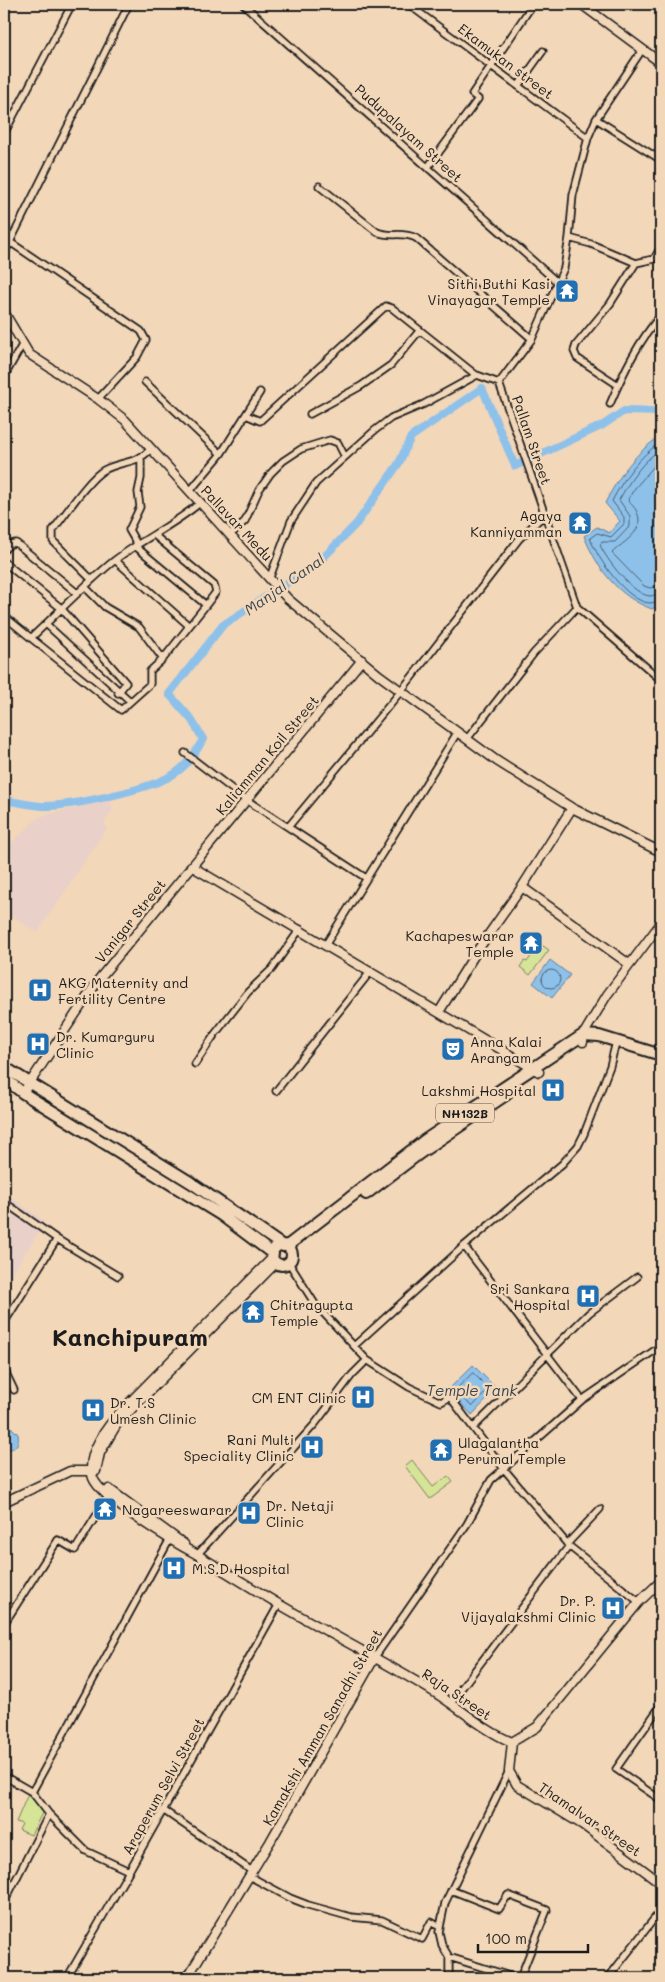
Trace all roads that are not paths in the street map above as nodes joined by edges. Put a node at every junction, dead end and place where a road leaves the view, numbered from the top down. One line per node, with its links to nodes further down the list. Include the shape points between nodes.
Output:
1 (72, 4): 13 (street)
2 (130, 4): 19 (street)
3 (243, 4): 16 (street, Pudupalayam Street)
4 (408, 4): 10 (street, Ekamukan street)
5 (533, 4): 10 (street)
6 (581, 4): 7 (main road)
7 (642, 50): 9 (main road); 12 (street, Pallam Street)
8 (543, 51): 11 (street)
9 (661, 63)
10 (492, 66): 11 (street, Ekamukan street); 16 (street, via 472,94 478,99)
11 (518, 86): 14 (street, Ekamukan street)
12 (596, 119): 14 (street, Pallam Street); 15 (street)
13 (4, 134)
14 (588, 138): 18 (street, Pallam Street, via 573,195)
15 (661, 160)
16 (428, 167): 23 (street, Pudupalayam Street)
17 (319, 186): 27 (street, via 377,232 386,236 406,233 416,238)
18 (569, 238): 22 (street); 23 (street, Pallam Street, via 564,268)
19 (10, 242): 21 (street); 35 (street, via 141,331 146,340 137,357)
20 (661, 247): 22 (street, via 654,259)
21 (4, 254)
22 (636, 263): 33 (street, via 574,351 577,358)
23 (557, 282): 27 (street, Pallam Street)
24 (4, 312): 28 (main road, Pallavar Medu)
25 (661, 315): 33 (street, via 628,361)
26 (420, 330): 29 (street); 37 (street, via 391,365); 38 (street, via 389,306 383,307 260,421)
27 (532, 339): 32 (street, Pallam Street)
28 (22, 345): 30 (street); 35 (main road, Pallavar Medu, via 45,366)
29 (476, 375): 32 (street); 41 (street, via 391,418)
30 (4, 377)
31 (145, 382): 40 (street)
32 (499, 383): 45 (street, Pallam Street)
33 (618, 385): 36 (street)
34 (260, 392): 38 (street)
35 (98, 398): 39 (main road, Pallavar Medu, via 125,420)
36 (610, 404)
37 (310, 414)
38 (246, 415): 40 (street)
39 (150, 450): 42 (street); 43 (main road, Pallavar Medu)
40 (221, 454): 43 (street)
41 (345, 457): 46 (street, via 338,443 330,440 301,450 283,461 259,490 245,521); 52 (street, via 316,483 304,499 291,522)
42 (141, 460): 48 (street, via 140,507 130,530); 53 (street, via 103,470 53,530 53,541)
43 (190, 491): 44 (main road, Pallavar Medu)
44 (201, 502): 46 (main road, Pallavar Medu); 47 (street)
45 (544, 515): 57 (street, Pallam Street); 66 (street, via 519,540)
46 (231, 534): 52 (main road, Pallavar Medu)
47 (154, 535): 48 (street); 56 (street, via 214,585 216,592)
48 (136, 545): 50 (street); 56 (street)
49 (4, 550): 55 (street, via 16,543)
50 (115, 560): 53 (street); 61 (street)
51 (4, 562): 58 (street)
52 (270, 577): 64 (main road, Pallavar Medu, via 288,599)
53 (92, 580): 54 (street)
54 (85, 586): 55 (street); 63 (street, via 105,607 139,627)
55 (77, 593): 58 (street)
56 (206, 605): 61 (street)
57 (577, 607): 65 (street, Pallam Street); 70 (street, via 534,653)
58 (61, 608): 60 (street); 67 (street, via 125,680 126,686)
59 (4, 616): 62 (street)
60 (46, 624): 62 (street); 67 (street)
61 (188, 625): 63 (street)
62 (31, 638): 68 (street, via 120,709)
63 (163, 659): 68 (street, via 150,671 150,684)
64 (362, 660): 66 (main road, Pallavar Medu); 72 (main road, Kaliamman Koil Street)
65 (661, 680)
66 (401, 691): 69 (main road, Pallavar Medu); 74 (street)
67 (118, 693): 68 (street)
68 (130, 701)
69 (458, 733): 70 (main road, Pallavar Medu); 77 (street)
70 (468, 739): 73 (main road, Pallavar Medu)
71 (185, 753): 72 (street)
72 (245, 799): 74 (street); 76 (main road, Kaliamman Koil Street)
73 (572, 808): 75 (main road, Pallavar Medu); 78 (main road)
74 (289, 826): 77 (street)
75 (661, 852)
76 (191, 866): 80 (main road); 95 (main road, Vanigar Street, via 99,979)
77 (366, 878): 81 (street)
78 (522, 887): 82 (main road); 84 (main road, via 477,950)
79 (661, 923): 82 (main road)
80 (300, 929): 81 (main road); 91 (street, via 272,969 248,992 215,1034)
81 (326, 944): 83 (main road)
82 (629, 964): 85 (main road)
83 (371, 971): 84 (main road); 96 (street)
84 (439, 1012): 93 (main road)
85 (595, 1014): 86 (main road, via 593,1024); 87 (main road)
86 (599, 1036): 87 (highway); 89 (highway)
87 (583, 1039): 88 (highway); 93 (highway, NH132B)
88 (614, 1046): 90 (highway); 100 (street, via 598,1100 578,1146 562,1164)
89 (661, 1055)
90 (661, 1061)
91 (195, 1064)
92 (4, 1067): 95 (highway)
93 (537, 1070): 101 (highway, NH132B)
94 (4, 1078): 97 (highway)
95 (29, 1084): 97 (main road, Vanigar Street); 101 (highway, via 190,1182)
96 (276, 1091)
97 (23, 1093): 102 (highway, via 221,1215)
98 (4, 1202): 99 (street)
99 (58, 1239): 104 (street); 107 (street)
100 (464, 1246): 109 (street); 111 (street)
101 (287, 1247): 102 (highway, via 275,1249); 103 (highway, via 292,1258)
102 (274, 1258): 103 (highway, via 282,1265); 118 (main road, via 117,1424 100,1453)
103 (289, 1263): 109 (street, via 315,1304)
104 (118, 1276)
105 (638, 1277): 111 (street, via 589,1313)
106 (4, 1310): 107 (street)
107 (10, 1314): 108 (street)
108 (4, 1323)
109 (354, 1346): 112 (street)
110 (661, 1346): 115 (street, Kamakshi Amman Sanadhi Street)
111 (547, 1356): 115 (street); 116 (street)
112 (367, 1360): 116 (street, via 440,1402 450,1397); 124 (street, via 315,1424)
113 (4, 1369): 114 (street)
114 (14, 1390)
115 (582, 1400): 117 (street, Kamakshi Amman Sanadhi Street)
116 (474, 1427): 117 (street)
117 (504, 1469): 123 (street); 129 (street, Kamakshi Amman Sanadhi Street, via 491,1480 467,1524)
118 (94, 1471): 119 (main road, Raja Street, via 94,1480); 120 (main road, via 70,1471); 122 (main road, Raja Street, via 107,1487)
119 (109, 1495): 122 (main road, Raja Street); 128 (street, via 74,1550 58,1540)
120 (4, 1502)
121 (600, 1509): 123 (street)
122 (171, 1538): 124 (main road, Raja Street); 137 (street)
123 (568, 1545): 126 (street); 130 (street)
124 (197, 1555): 127 (main road, Raja Street)
125 (661, 1581): 126 (main road)
126 (640, 1602): 134 (main road, via 537,1727)
127 (279, 1604): 129 (main road, Raja Street); 139 (street, Araperum Selvi Street)
128 (4, 1624)
129 (375, 1657): 130 (main road, Raja Street); 142 (main road, Kamakshi Amman Sanadhi Street)
130 (451, 1702): 134 (main road, Raja Street, via 496,1736)
131 (661, 1705): 132 (street)
132 (654, 1713): 133 (street); 138 (street, via 616,1769)
133 (661, 1718)
134 (512, 1742): 135 (main road)
135 (509, 1771): 143 (main road, Thamalvar Street, via 517,1785 583,1826); 144 (street)
136 (4, 1776): 137 (street)
137 (32, 1792): 140 (street)
138 (660, 1798)
139 (164, 1810): 141 (street, Araperum Selvi Street); 142 (street)
140 (49, 1814): 141 (street, via 86,1851); 145 (street)
141 (130, 1871): 149 (street, Araperum Selvi Street)
142 (250, 1873): 147 (street, via 290,1898 308,1905 382,1920 422,1939 431,1922); 150 (main road, Kamakshi Amman Sanadhi Street)
143 (661, 1884)
144 (451, 1890): 147 (street); 153 (street, via 499,1909 508,1895 547,1910)
145 (4, 1903)
146 (661, 1910): 154 (street)
147 (440, 1926): 148 (street, via 442,1946)
148 (448, 1957): 151 (street); 152 (street)
149 (67, 1978)
150 (187, 1978)
151 (449, 1978)
152 (516, 1978)
153 (520, 1978)
154 (608, 1978)

